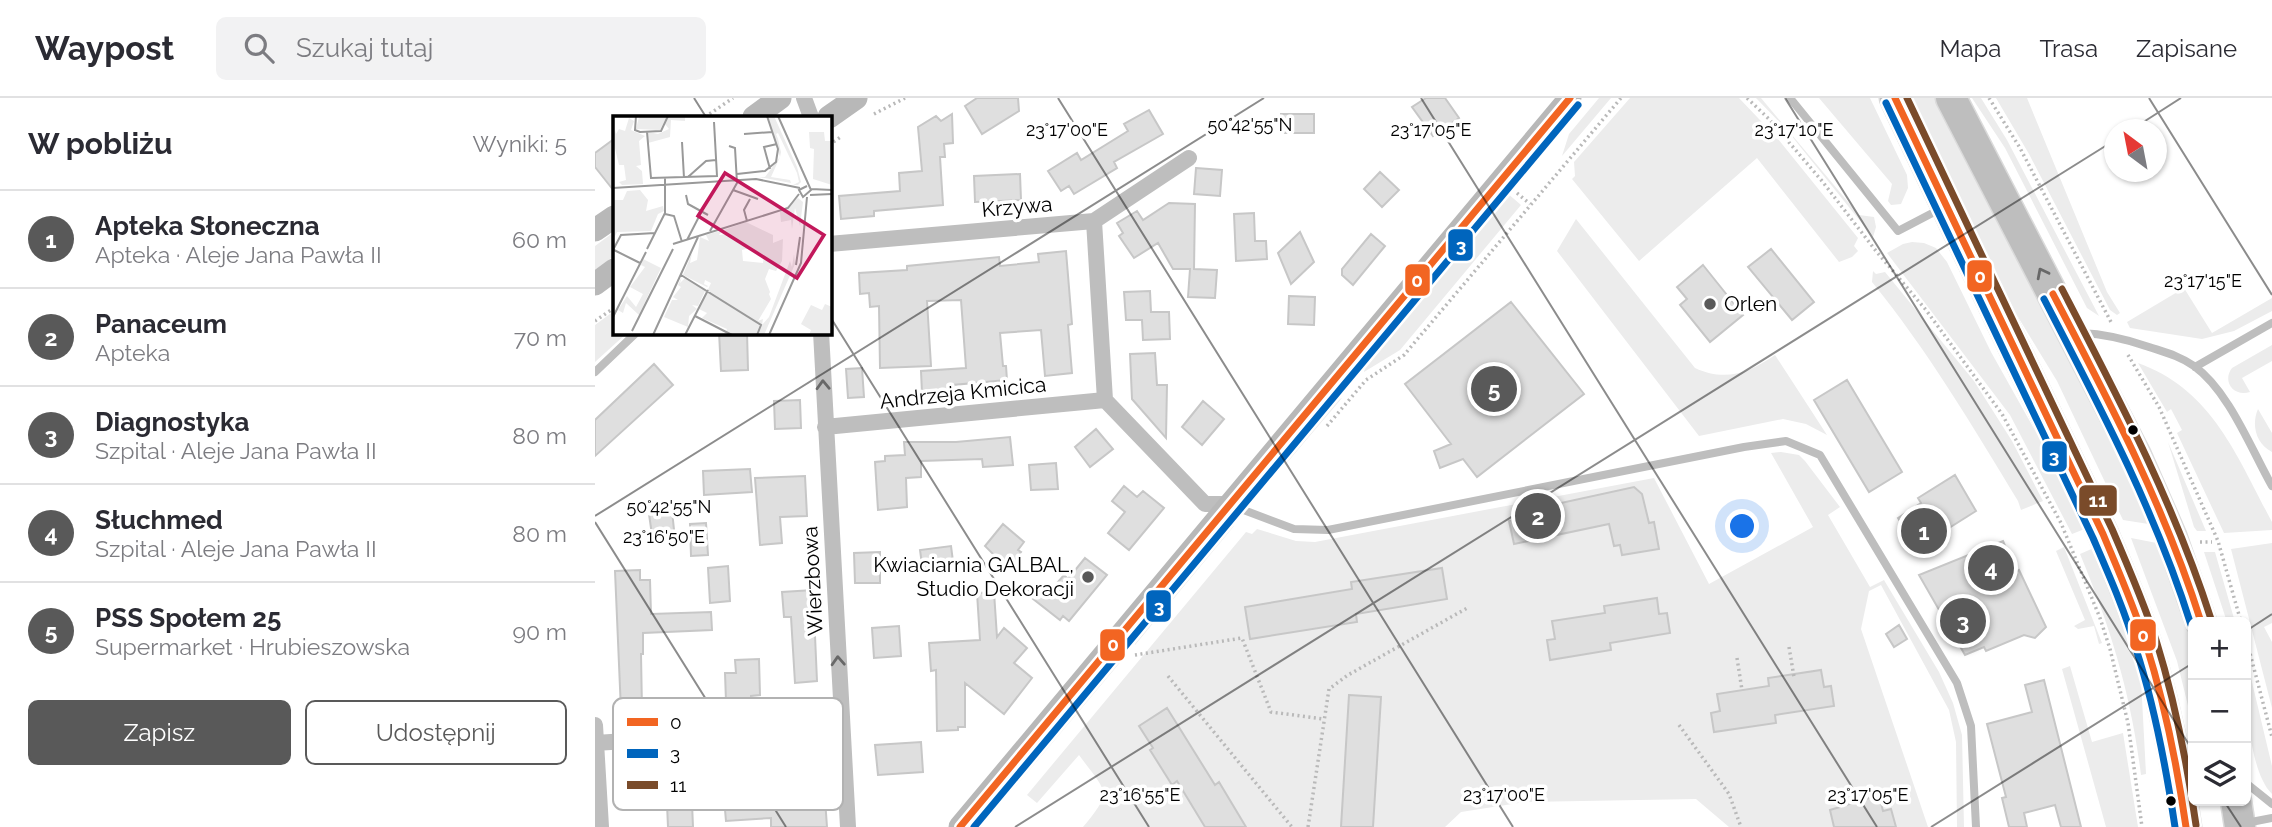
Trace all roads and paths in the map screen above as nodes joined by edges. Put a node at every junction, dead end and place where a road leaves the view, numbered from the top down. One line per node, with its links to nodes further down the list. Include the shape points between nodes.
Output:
1 (733, 98): 14 (path)
2 (781, 98): 15 (street)
3 (804, 98): 16 (street)
4 (856, 98): 17 (street)
5 (905, 98): 13 (path)
6 (1570, 98): 40 (street)
7 (1621, 98): 20 (path)
8 (1747, 98): 71 (path, via 1822,181 2003,414 2061,523 2100,618 2128,723)
9 (1790, 98): 21 (lane, via 1898,231)
10 (1895, 98): 21 (highway)
11 (1951, 98): 30 (highway, one-way to 11)
12 (1989, 98): 29 (path)
13 (874, 114)
14 (706, 116)
15 (755, 116)
16 (811, 116)
17 (830, 116)
18 (1189, 158): 23 (street, Krzywa)
19 (1510, 187): 20 (path)
20 (1531, 204): 37 (path, via 1404,355 1366,380)
21 (1946, 206): 72 (highway, via 2103,534 2133,607 2162,700)
22 (613, 218): 24 (street)
23 (1094, 221): 25 (street, Krzywa); 36 (street)
24 (595, 230)
25 (831, 244)
26 (613, 309): 27 (path)
27 (595, 321)
28 (2272, 323): 34 (lane)
29 (2112, 324)
30 (2073, 333): 34 (lane, via 2118,337 2177,356); 44 (highway, via 2159,506)
31 (635, 334): 35 (lane)
32 (821, 334): 38 (street, Wierzbowa, one-way to 32)
33 (2125, 350): 45 (path, via 2159,407 2218,541)
34 (2195, 367): 39 (lane, via 2227,405)
35 (595, 372)
36 (1105, 400): 38 (street, Andrzeja Kmicica); 40 (street, via 1205,505)
37 (1326, 426)
38 (825, 427): 53 (street, Wierzbowa, one-way to 38)
39 (2272, 486)
40 (1228, 505): 66 (street); 70 (lane, via 1294,529 1328,530 1744,447 1786,441 1796,444 1819,455 1957,683 1971,726)
41 (2200, 542): 42 (path)
42 (2212, 542)
43 (1469, 607): 54 (path, via 1348,675 1329,690)
44 (2199, 617)
45 (2240, 617)
46 (1789, 647): 51 (path)
47 (1135, 655): 54 (path, via 1242,638 1271,712)
48 (2251, 657): 57 (path)
49 (1737, 658): 52 (path)
50 (1168, 676): 67 (path)
51 (1794, 677)
52 (1742, 690)
53 (841, 698)
54 (1323, 719): 68 (path)
55 (595, 725): 59 (street)
56 (1679, 725): 69 (path, via 1729,794)
57 (2272, 737)
58 (843, 740): 65 (street, Wierzbowa, one-way to 58)
59 (596, 743): 64 (street)
60 (2251, 787): 61 (lane)
61 (2272, 804)
62 (2272, 818): 63 (lane)
63 (2236, 821)
64 (601, 827)
65 (848, 827)
66 (960, 827)
67 (1292, 827)
68 (1308, 827)
69 (1741, 827)
70 (1976, 827)
71 (2142, 827)
72 (2186, 827)

